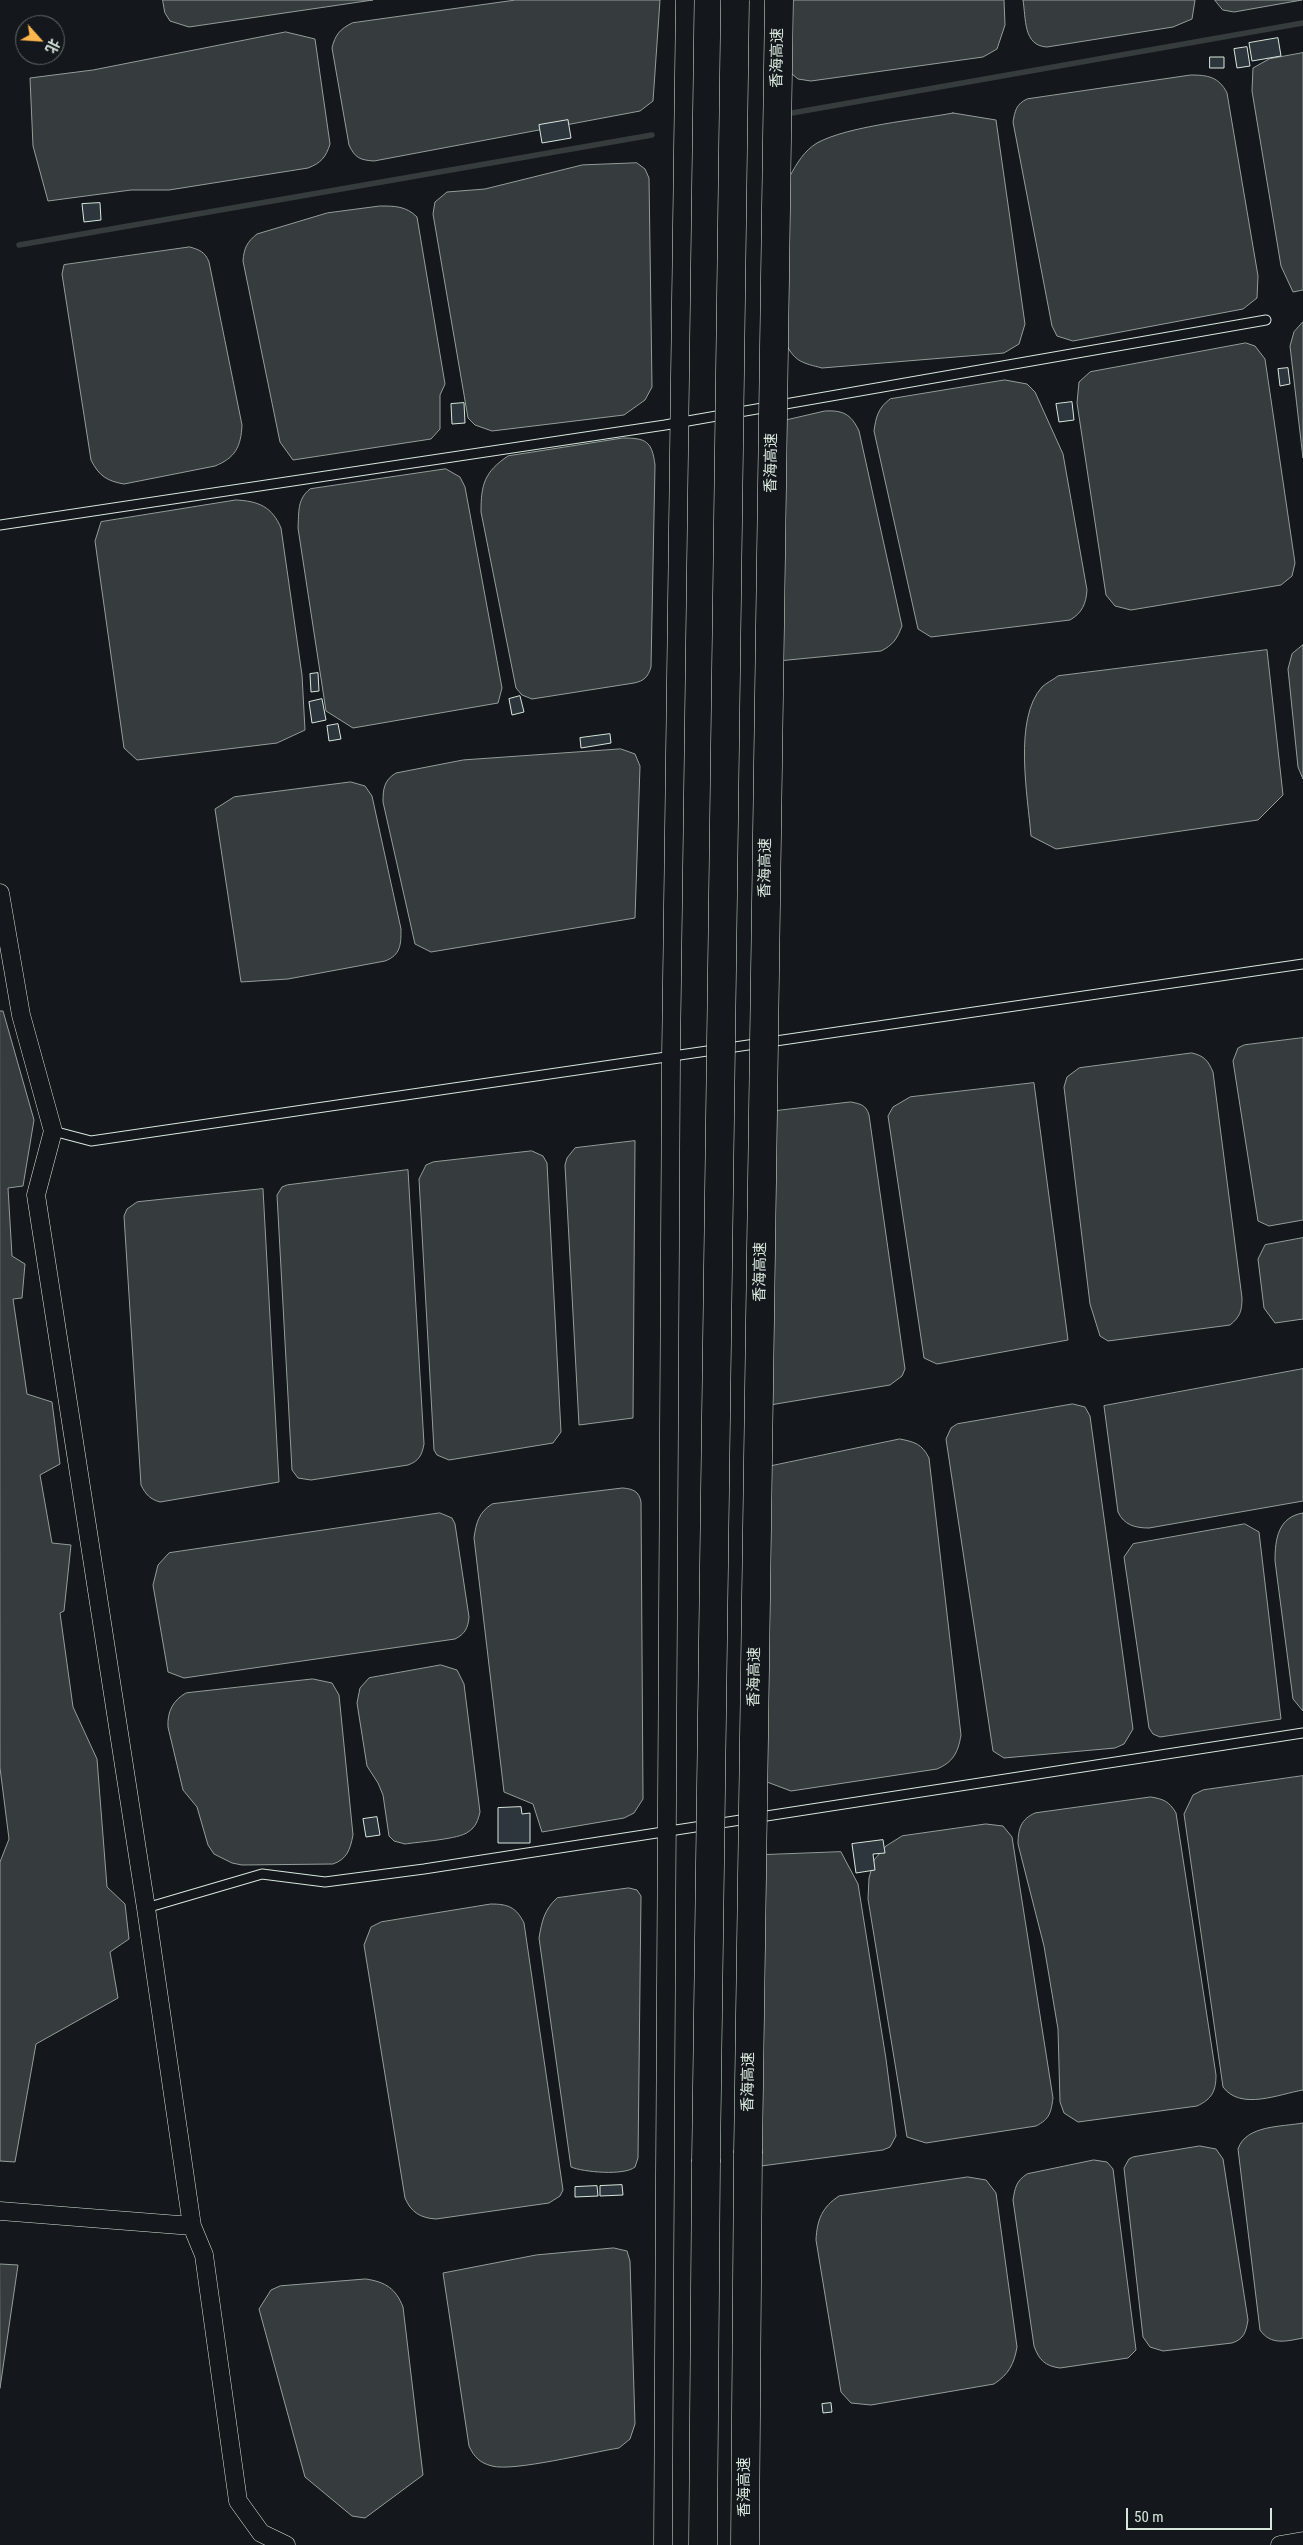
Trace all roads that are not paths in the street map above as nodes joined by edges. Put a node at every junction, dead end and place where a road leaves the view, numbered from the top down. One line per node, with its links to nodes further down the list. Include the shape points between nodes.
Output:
1 (686, 0): 5 (street)
2 (735, 0): 19 (highway, bridge)
3 (778, 0): 20 (highway, 香海高速, bridge)
4 (1266, 320): 5 (lane)
5 (681, 423): 6 (lane); 9 (street)
6 (0, 525)
7 (0, 893): 10 (street, via 21,1015)
8 (1303, 964): 9 (lane)
9 (671, 1057): 10 (lane, via 90,1140); 12 (street)
10 (53, 1131): 13 (street, via 36,1194)
11 (1303, 1734): 12 (lane)
12 (667, 1832): 13 (lane, via 325,1882 262,1874); 18 (street)
13 (146, 1908): 15 (street)
14 (0, 2210): 15 (street)
15 (192, 2226): 17 (street, via 204,2255 238,2501 261,2533)
16 (1303, 2541): 21 (street)
17 (286, 2545)
18 (663, 2545)
19 (703, 2545)
20 (745, 2545)
21 (1280, 2545)

